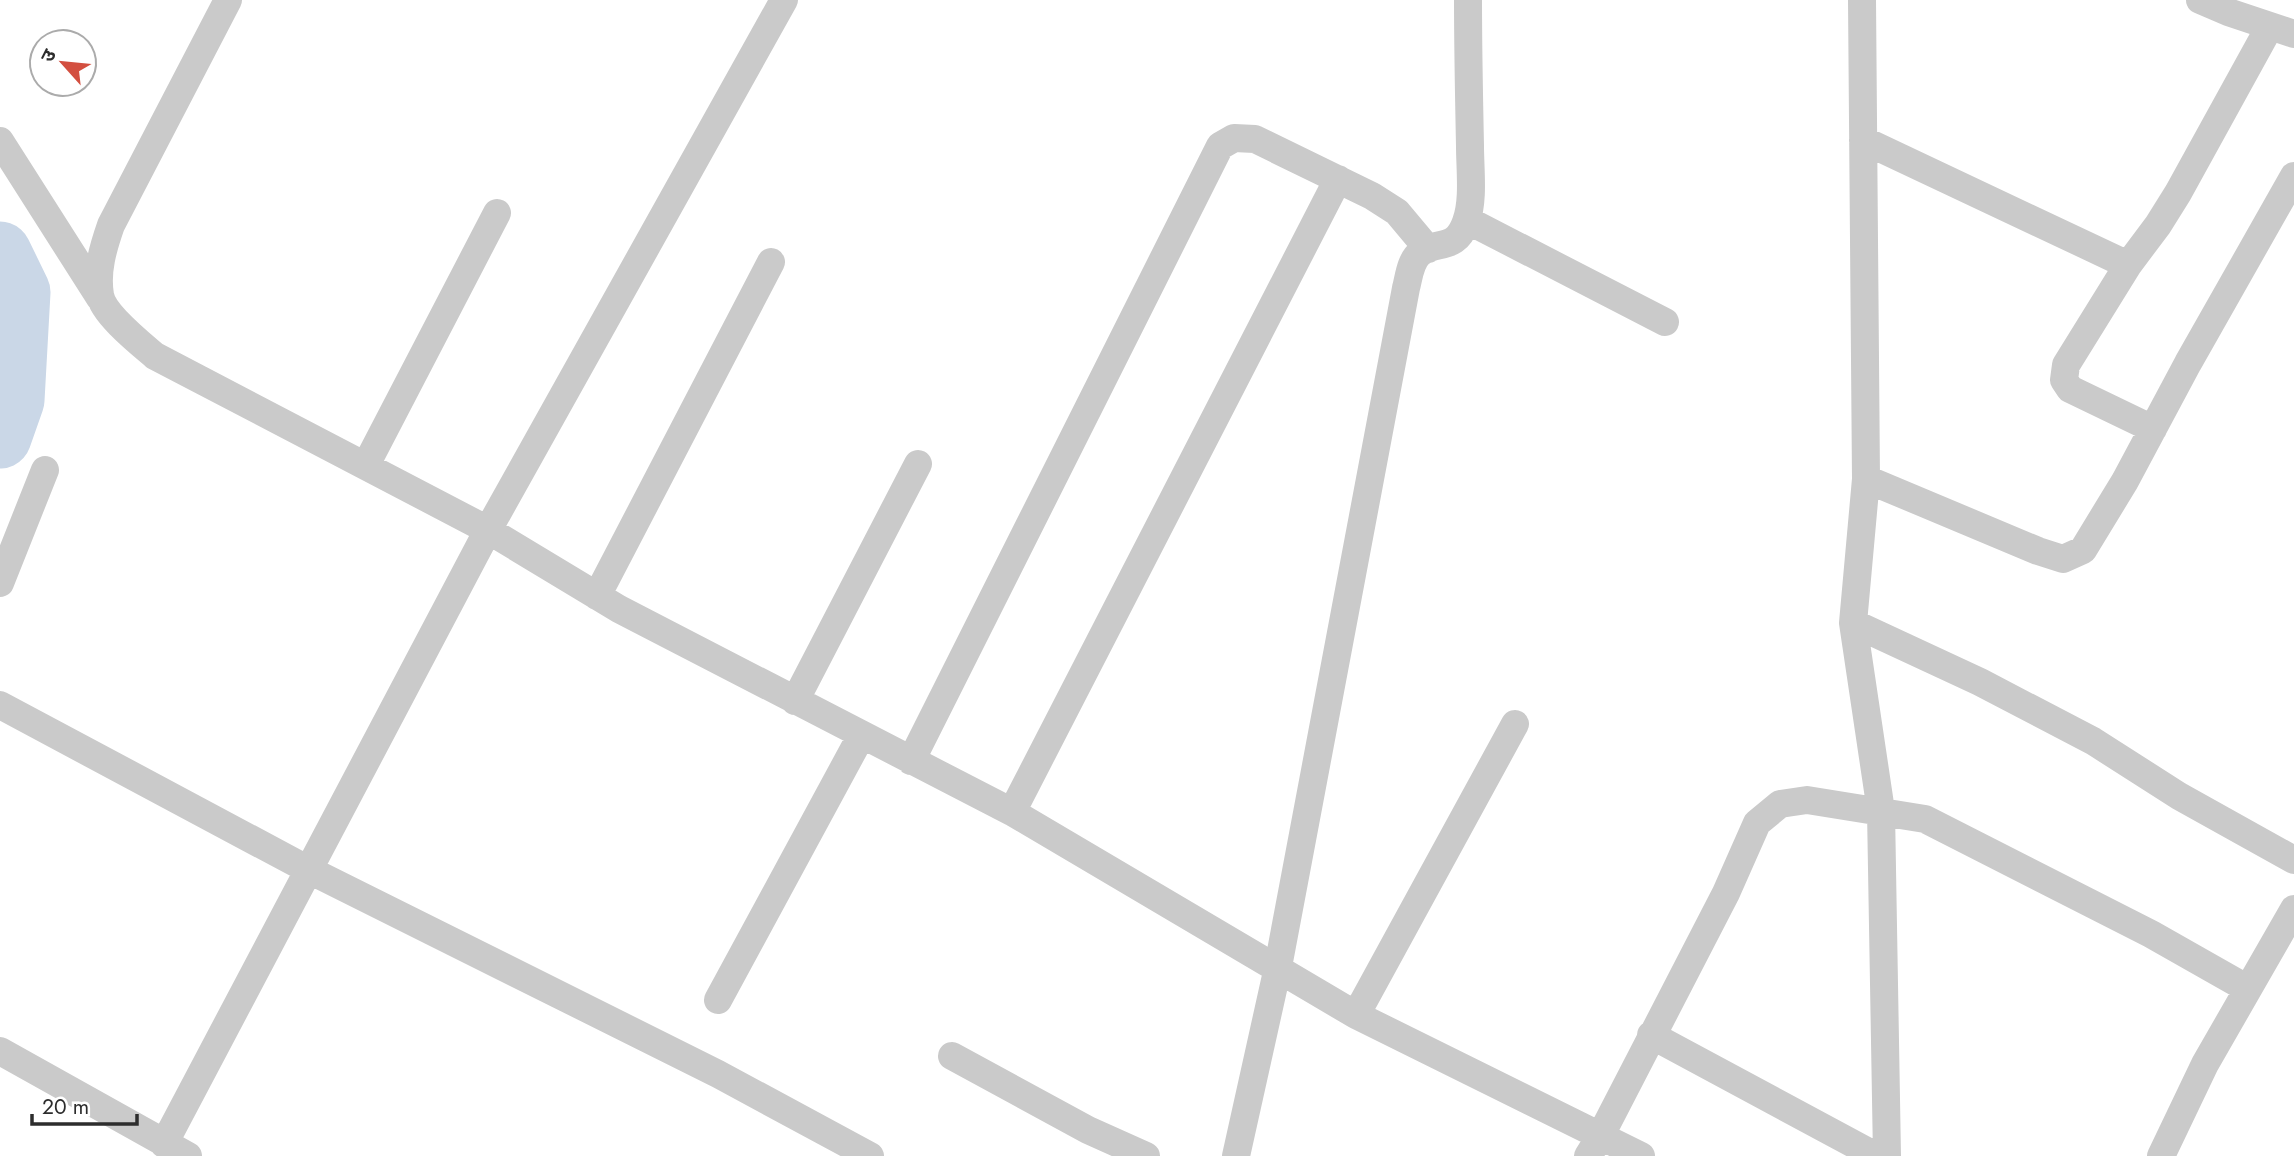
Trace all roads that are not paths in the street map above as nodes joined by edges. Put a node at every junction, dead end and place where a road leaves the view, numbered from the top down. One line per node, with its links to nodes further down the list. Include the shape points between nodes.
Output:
1 (228, 0): 16 (street, via 111,225 100,257)
2 (784, 0): 23 (street)
3 (1468, 0): 12 (street)
4 (1861, 0): 7 (street)
5 (2200, 0): 6 (street)
6 (2282, 30): 15 (street, via 2158,225)
7 (1863, 139): 15 (street); 22 (street)
8 (0, 141): 16 (street)
9 (2294, 176): 18 (street)
10 (1338, 179): 13 (street, via 1397,212); 31 (street, via 1255,139 1234,138 1220,146); 33 (street)
11 (497, 213): 20 (street)
12 (1467, 220): 13 (street, via 1449,244); 17 (street)
13 (1428, 249): 37 (street, via 1413,263 1406,288)
14 (771, 262): 25 (street)
15 (2127, 265): 18 (street, via 2066,365 2064,380 2081,396)
16 (100, 298): 20 (street, via 125,332 155,356)
17 (1665, 322)
18 (2153, 429): 22 (street, via 2083,550 2063,559)
19 (918, 464): 27 (street)
20 (366, 465): 23 (street)
21 (46, 470): 24 (street)
22 (1866, 479): 26 (street)
23 (488, 530): 25 (street); 35 (street)
24 (0, 583)
25 (597, 597): 27 (street)
26 (1853, 623): 32 (street); 34 (street, via 2093,741 2179,796)
27 (795, 701): 30 (street)
28 (0, 705): 35 (street)
29 (1515, 724): 40 (street)
30 (862, 736): 31 (street); 39 (street)
31 (911, 761): 33 (street)
32 (1881, 811): 38 (street, via 1925,819); 41 (street, via 1807,800 1780,804 1757,823 1726,893); 51 (street)
33 (1012, 812): 37 (street)
34 (2294, 860)
35 (307, 870): 45 (street); 46 (street, via 718,1074)
36 (2294, 909): 38 (street)
37 (1278, 967): 40 (street); 48 (street)
38 (2248, 989): 52 (street)
39 (718, 1000)
40 (1356, 1015): 44 (street)
41 (1651, 1035): 44 (street); 50 (street)
42 (0, 1051): 45 (street)
43 (953, 1056): 47 (street, via 1088,1130)
44 (1594, 1146): 49 (street)
45 (176, 1150)
46 (870, 1156)
47 (1146, 1156)
48 (1236, 1156)
49 (1641, 1156)
50 (1876, 1156)
51 (1886, 1156)
52 (2161, 1156)

